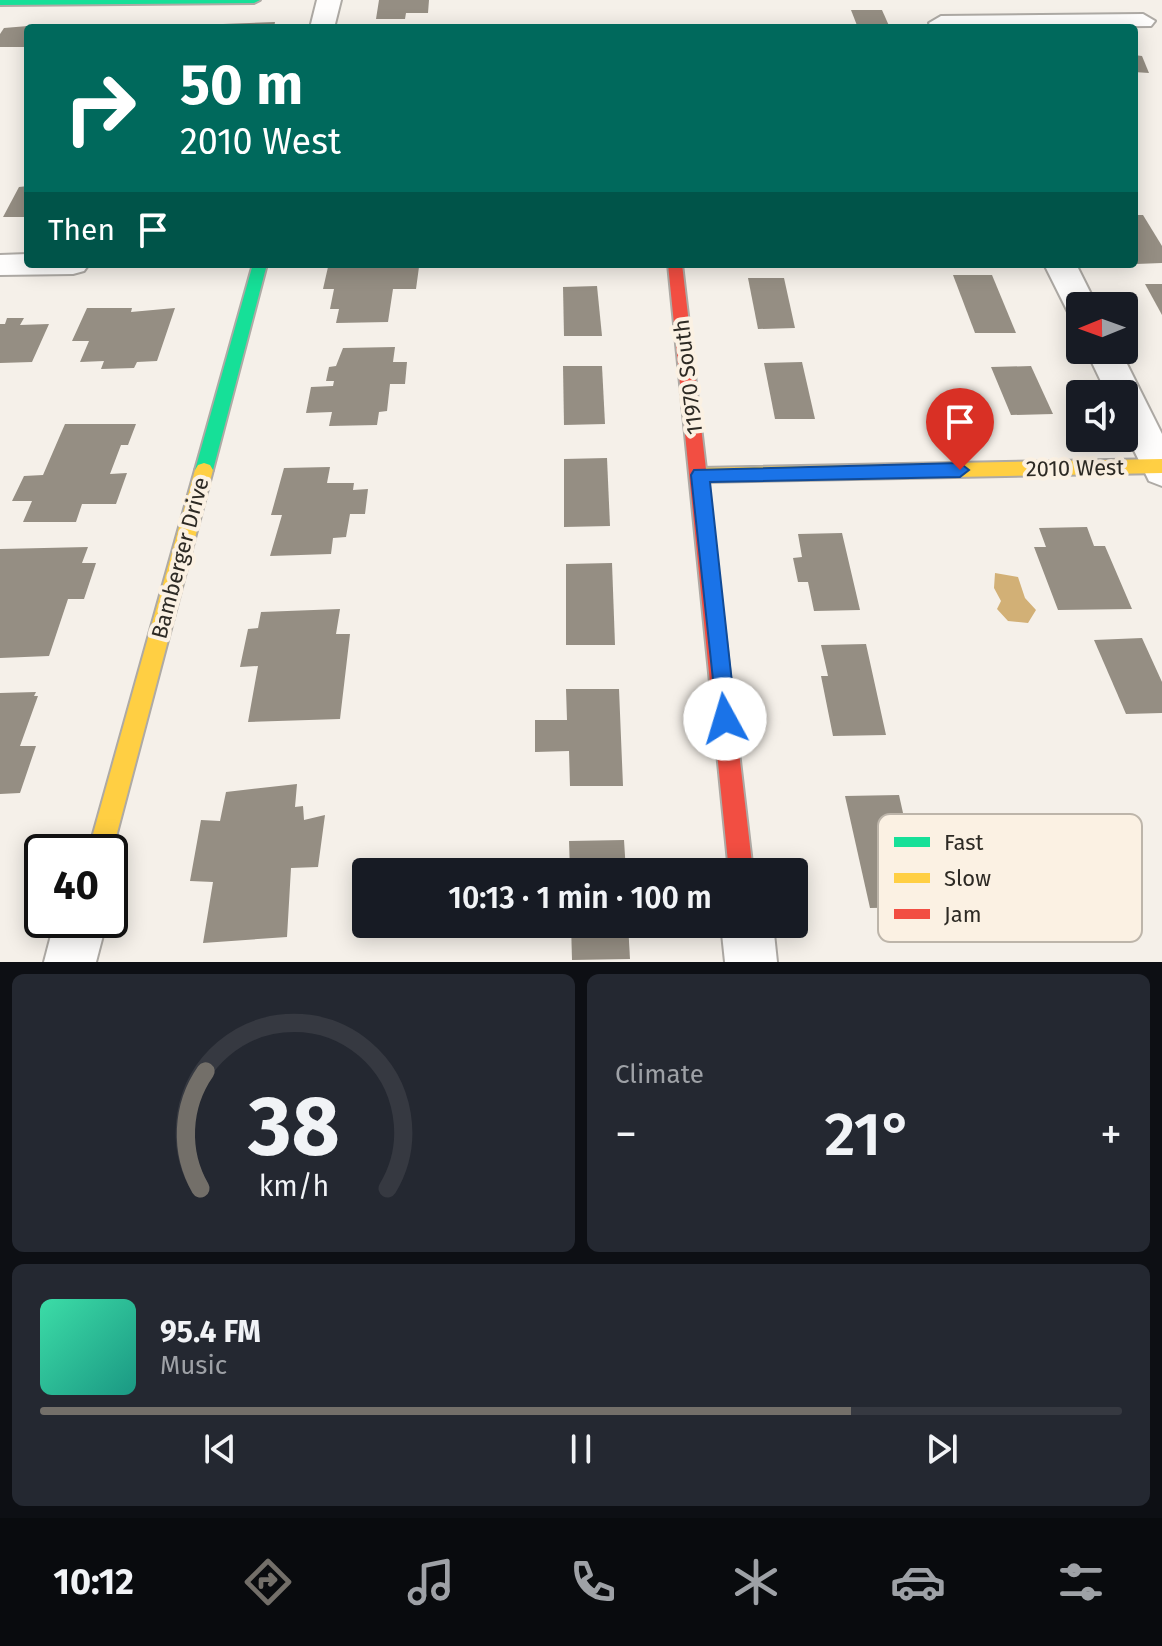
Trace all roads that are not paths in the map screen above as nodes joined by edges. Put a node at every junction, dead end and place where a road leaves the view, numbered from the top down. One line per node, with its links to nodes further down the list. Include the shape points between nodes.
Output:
1 (254, 0): 4 (street)
2 (329, 0): 6 (street)
3 (930, 0): 7 (street)
4 (0, 2)
5 (1143, 21): 8 (street)
6 (323, 24)
7 (942, 24)
8 (993, 24)
9 (0, 265): 10 (street)
10 (24, 265)
11 (259, 268): 18 (street, Bamberger Drive)
12 (675, 268): 17 (street, 11970 South)
13 (1062, 268): 14 (street)
14 (1074, 292)
15 (1110, 364): 16 (street)
16 (1161, 468): 17 (street, 2010 West)
17 (700, 475): 19 (street, 11970 South)
18 (105, 834)
19 (740, 858)
20 (76, 938): 22 (street)
21 (748, 938): 23 (street)
22 (70, 962)
23 (751, 962)

